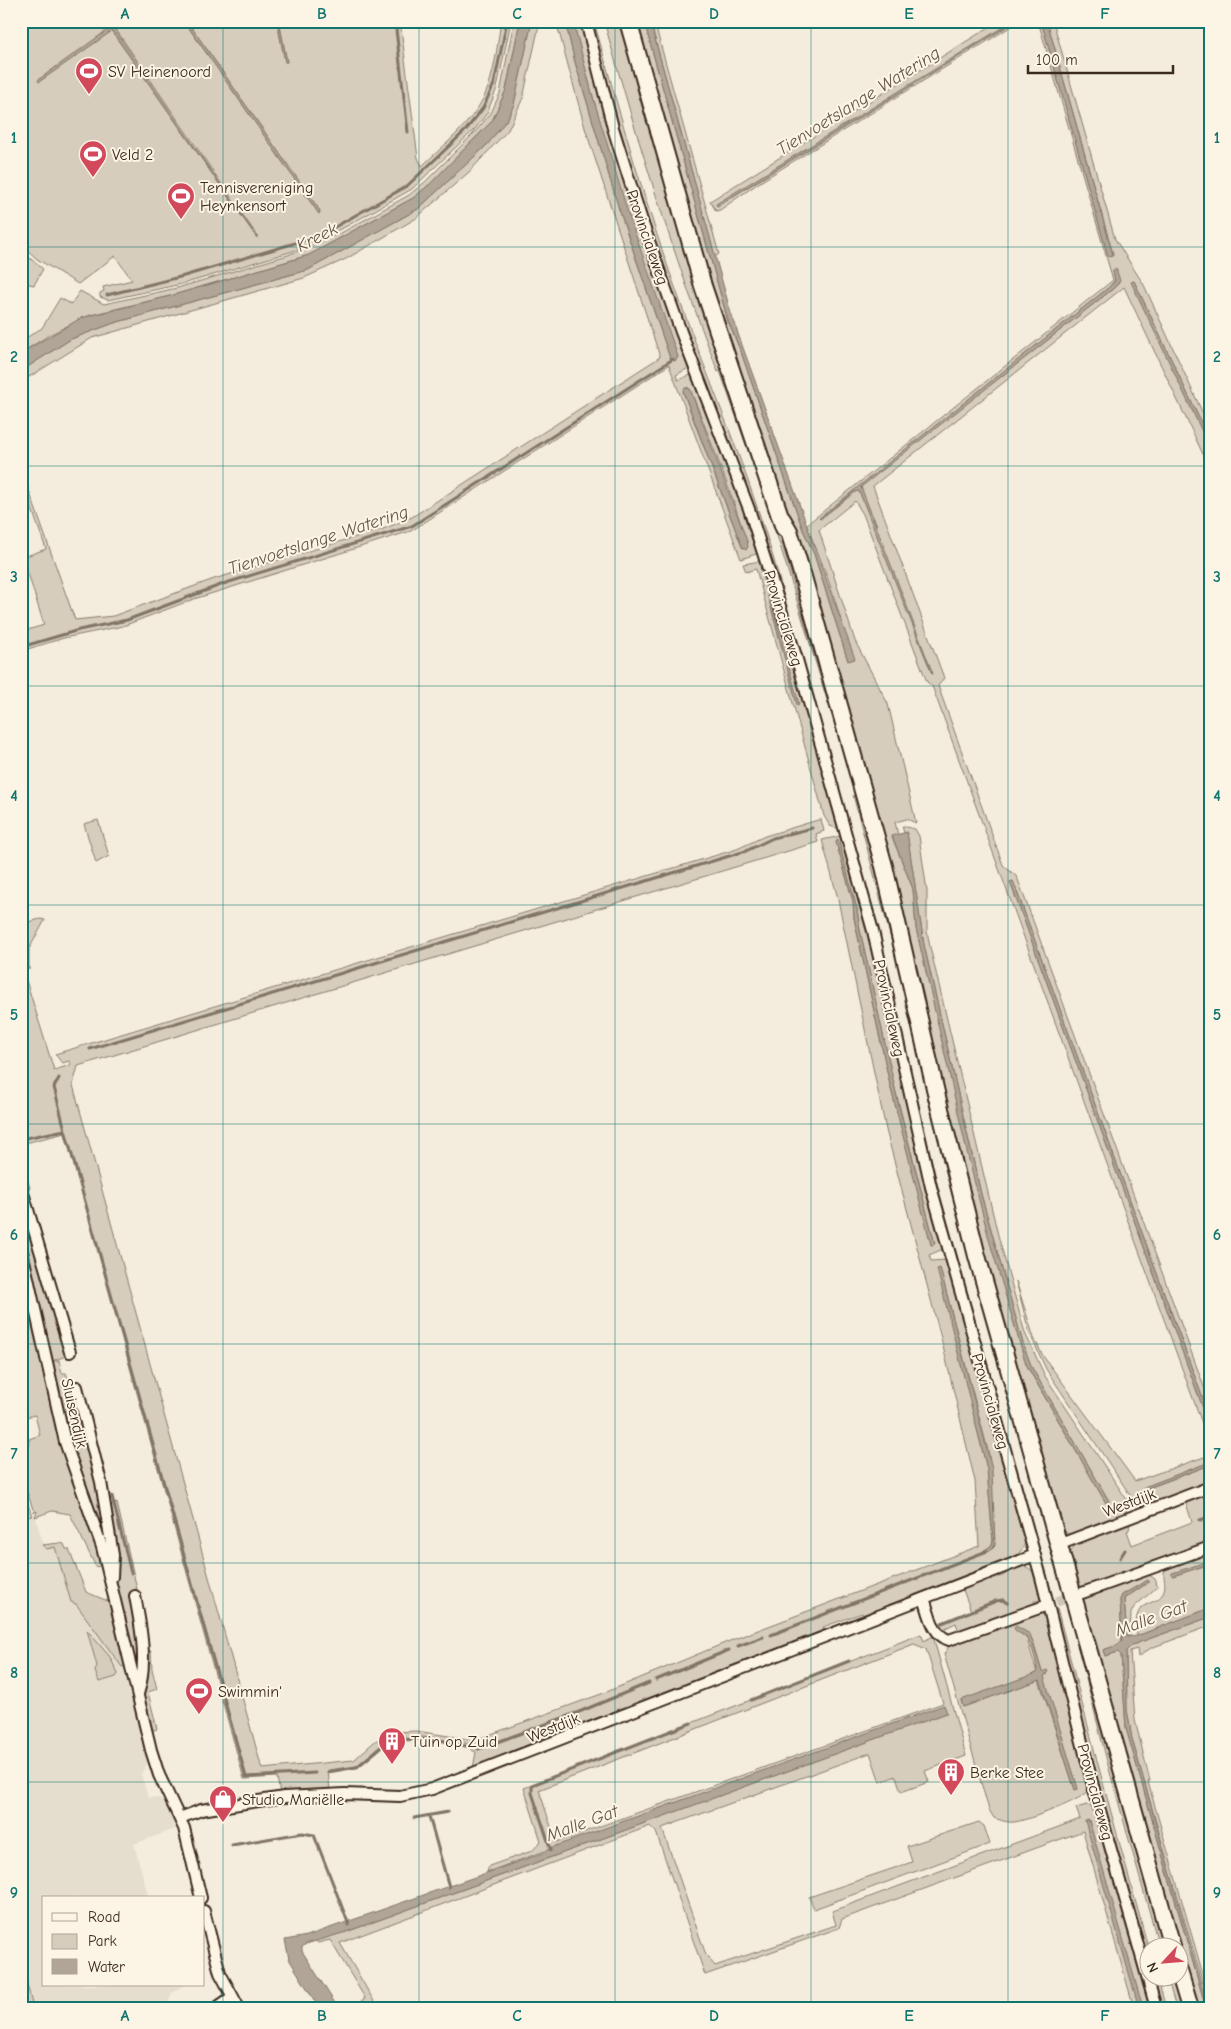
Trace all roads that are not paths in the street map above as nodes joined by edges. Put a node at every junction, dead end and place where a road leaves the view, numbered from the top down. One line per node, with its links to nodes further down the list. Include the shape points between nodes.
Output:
1 (586, 21): 10 (street, Provincialeweg, via 642,224 747,502 790,635 873,931 934,1196)
2 (628, 21): 8 (main road, Provincialeweg, via 703,286 782,519 878,866 893,906 975,1247)
3 (21, 1186): 5 (street)
4 (21, 1247): 11 (street, Sluisendijk, via 65,1442 94,1521)
5 (70, 1352)
6 (77, 1388): 11 (street, Sluisendijk, via 102,1487 114,1560)
7 (1210, 1487): 8 (street, Westdijk)
8 (1058, 1545): 20 (main road, Provincialeweg)
9 (1210, 1547): 12 (street)
10 (1035, 1555): 14 (street, Westdijk); 25 (street, Provincialeweg, via 1093,1786)
11 (111, 1582): 16 (street, Sluisendijk)
12 (1082, 1593)
13 (134, 1596): 16 (street, Sluisendijk, via 142,1657)
14 (924, 1598): 15 (street, via 936,1630 949,1640); 17 (street, Westdijk, via 432,1789 400,1796 345,1794 276,1798 201,1810)
15 (1042, 1607)
16 (138, 1695): 17 (street, Sluisendijk, via 157,1768)
17 (180, 1818): 18 (street, Sluisendijk)
18 (200, 1896)
19 (205, 1915): 22 (street, via 220,1973)
20 (1169, 1936)
21 (1183, 1986): 26 (main road)
22 (232, 1997): 23 (street); 24 (street)
23 (216, 2008)
24 (239, 2008)
25 (1156, 2008)
26 (1190, 2008)

